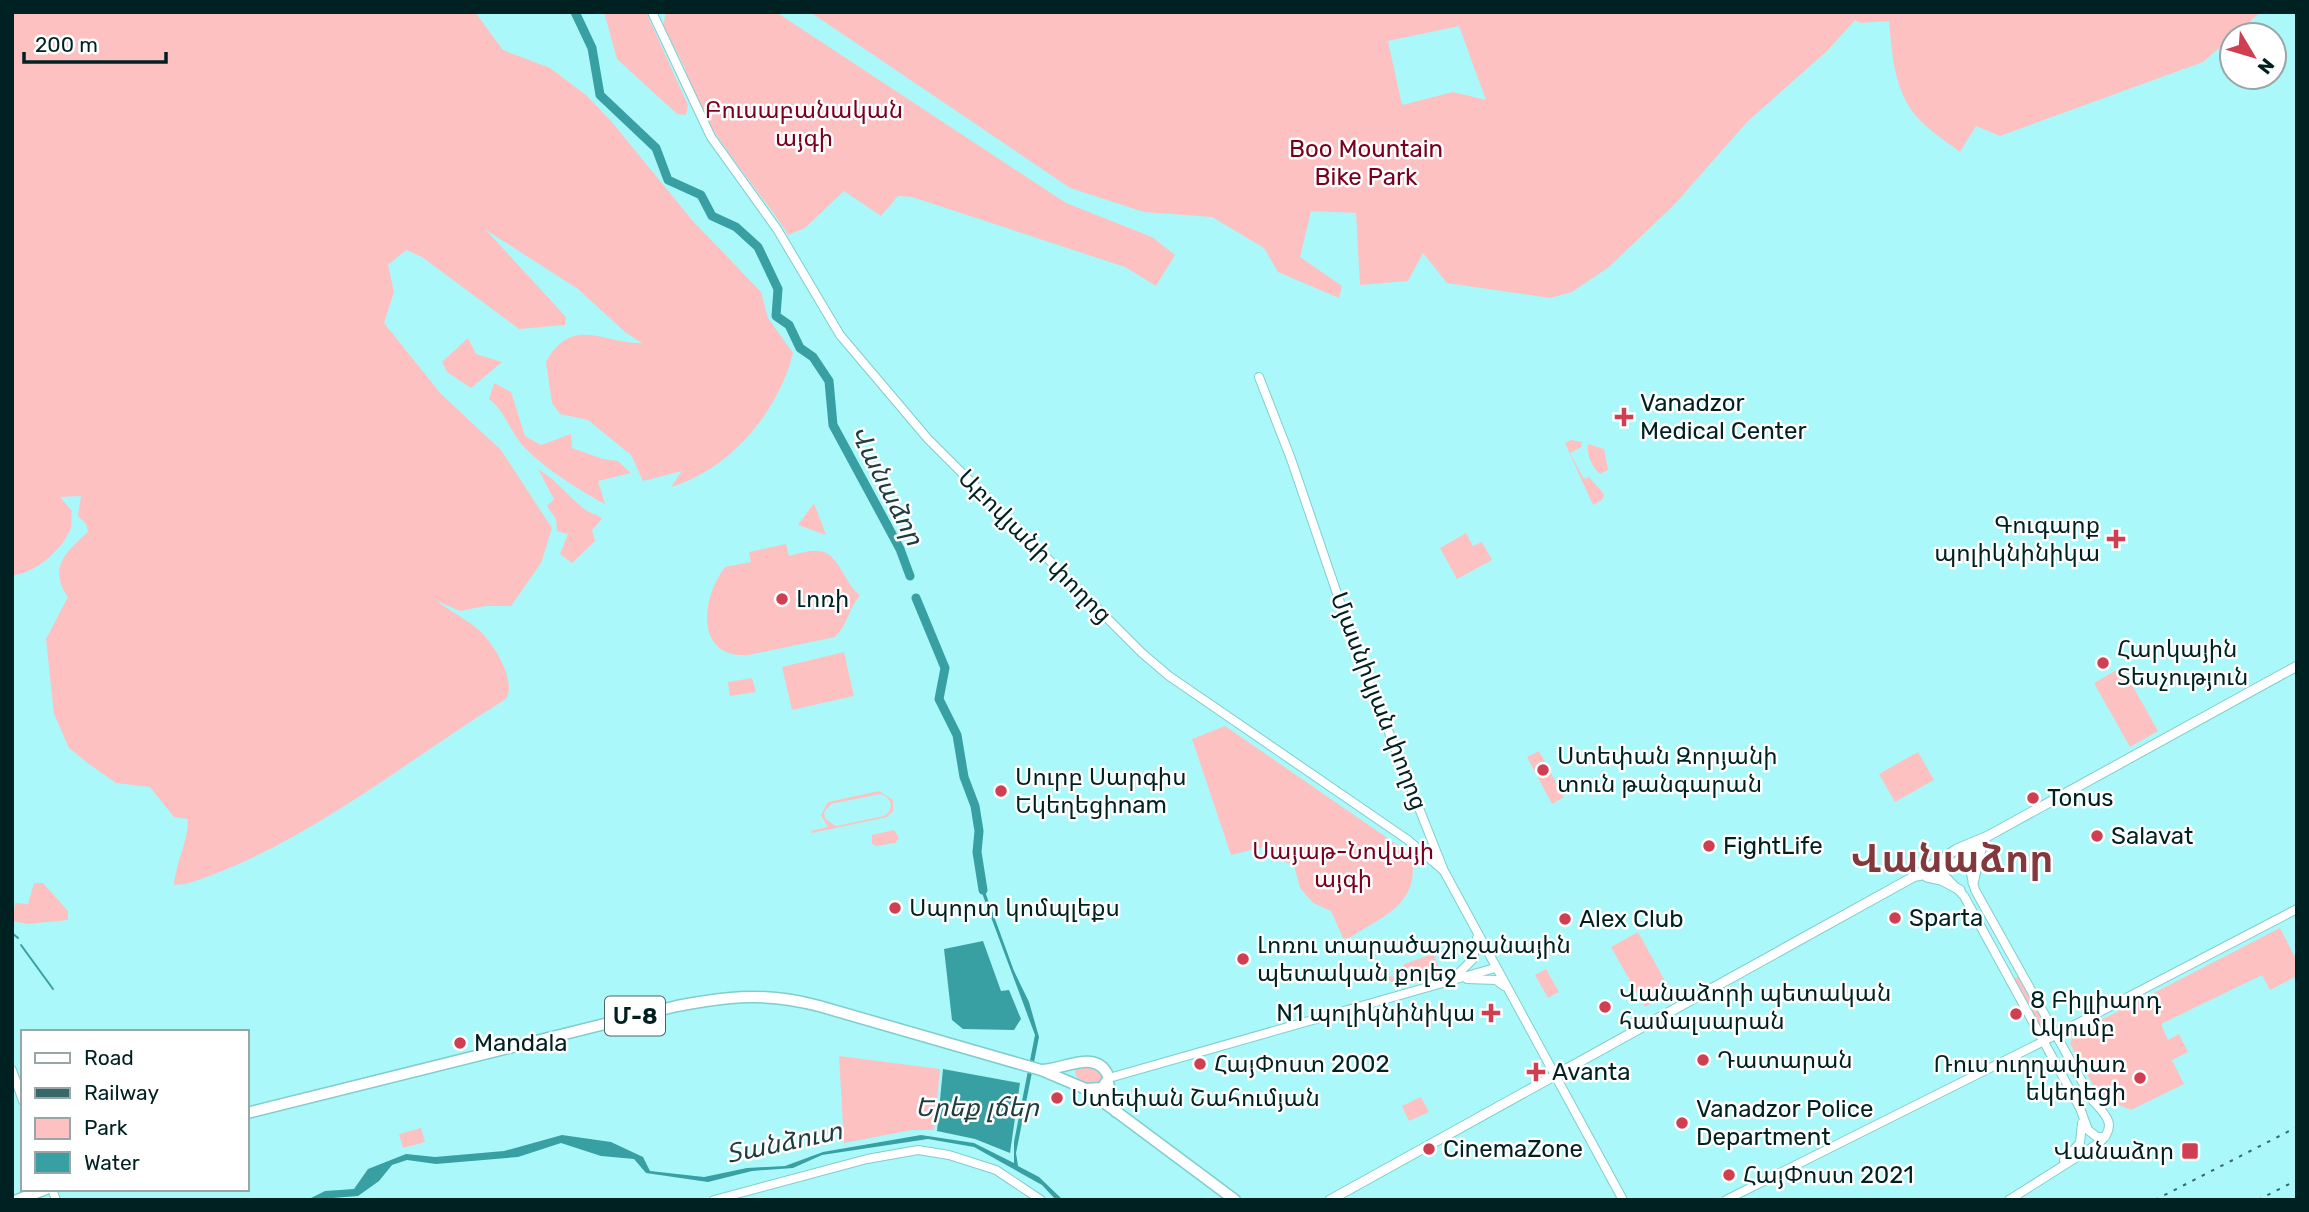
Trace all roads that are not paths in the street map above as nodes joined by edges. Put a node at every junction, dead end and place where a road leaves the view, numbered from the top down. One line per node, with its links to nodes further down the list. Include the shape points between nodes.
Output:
1 (652, 12): 8 (street, Աբովյանի փողոց, via 711,137 778,229 840,335 908,418 1169,677 1408,840)
2 (1259, 377): 8 (street, Մյասնիկյան փողոց, via 1357,652)
3 (2297, 666): 4 (main road)
4 (1986, 838): 5 (main road); 6 (main road); 11 (main road, via 1976,858)
5 (1957, 849): 6 (main road, via 1965,850); 7 (main road)
6 (1967, 858): 9 (main road); 11 (street)
7 (1939, 859): 9 (main road, via 1936,866); 10 (main road)
8 (1444, 871): 14 (street, Մյասնիկյան փողոց)
9 (1941, 872): 10 (main road); 12 (street)
10 (1915, 876): 12 (main road, via 1941,880); 23 (main road)
11 (1973, 883): 18 (street)
12 (1960, 890): 19 (street)
13 (2297, 909): 18 (street)
14 (1476, 931): 15 (street, Մյասնիկյան փողոց); 16 (street, via 1473,959)
15 (1495, 968): 16 (street); 17 (street, Մյասնիկյան փողոց)
16 (1450, 980): 17 (street, via 1489,979); 25 (street)
17 (1507, 988): 23 (street, Մյասնիկյան փողոց)
18 (2056, 1034): 19 (street); 24 (street)
19 (2044, 1041): 26 (street); 41 (street)
20 (1080, 1062): 22 (highway, Մ-8); 25 (highway, via 1098,1063); 27 (highway, via 1073,1070)
21 (12, 1070): 28 (street)
22 (1041, 1070): 27 (highway, Մ-8); 31 (highway, Մ-8, via 792,999 747,995 677,1006)
23 (1555, 1076): 39 (main road); 40 (street, Մյասնիկյան փողոց)
24 (2080, 1077): 26 (street, via 2069,1072); 32 (street, via 2110,1121)
25 (1109, 1081): 27 (highway, via 1097,1090); 30 (highway)
26 (2067, 1084): 29 (street)
27 (1081, 1086): 30 (highway, Մ-8)
28 (21, 1095)
29 (2080, 1108): 32 (street, via 2088,1130); 33 (street, via 2080,1143)
30 (1116, 1112): 38 (highway, Մ-8)
31 (248, 1113)
32 (2105, 1137): 33 (street)
33 (2052, 1171): 42 (street)
34 (41, 1191): 35 (highway)
35 (17, 1200)
36 (713, 1200): 37 (street, via 918,1150 996,1170)
37 (1041, 1200)
38 (1235, 1200)
39 (1330, 1200)
40 (1623, 1200)
41 (1726, 1200)
42 (2009, 1200)

